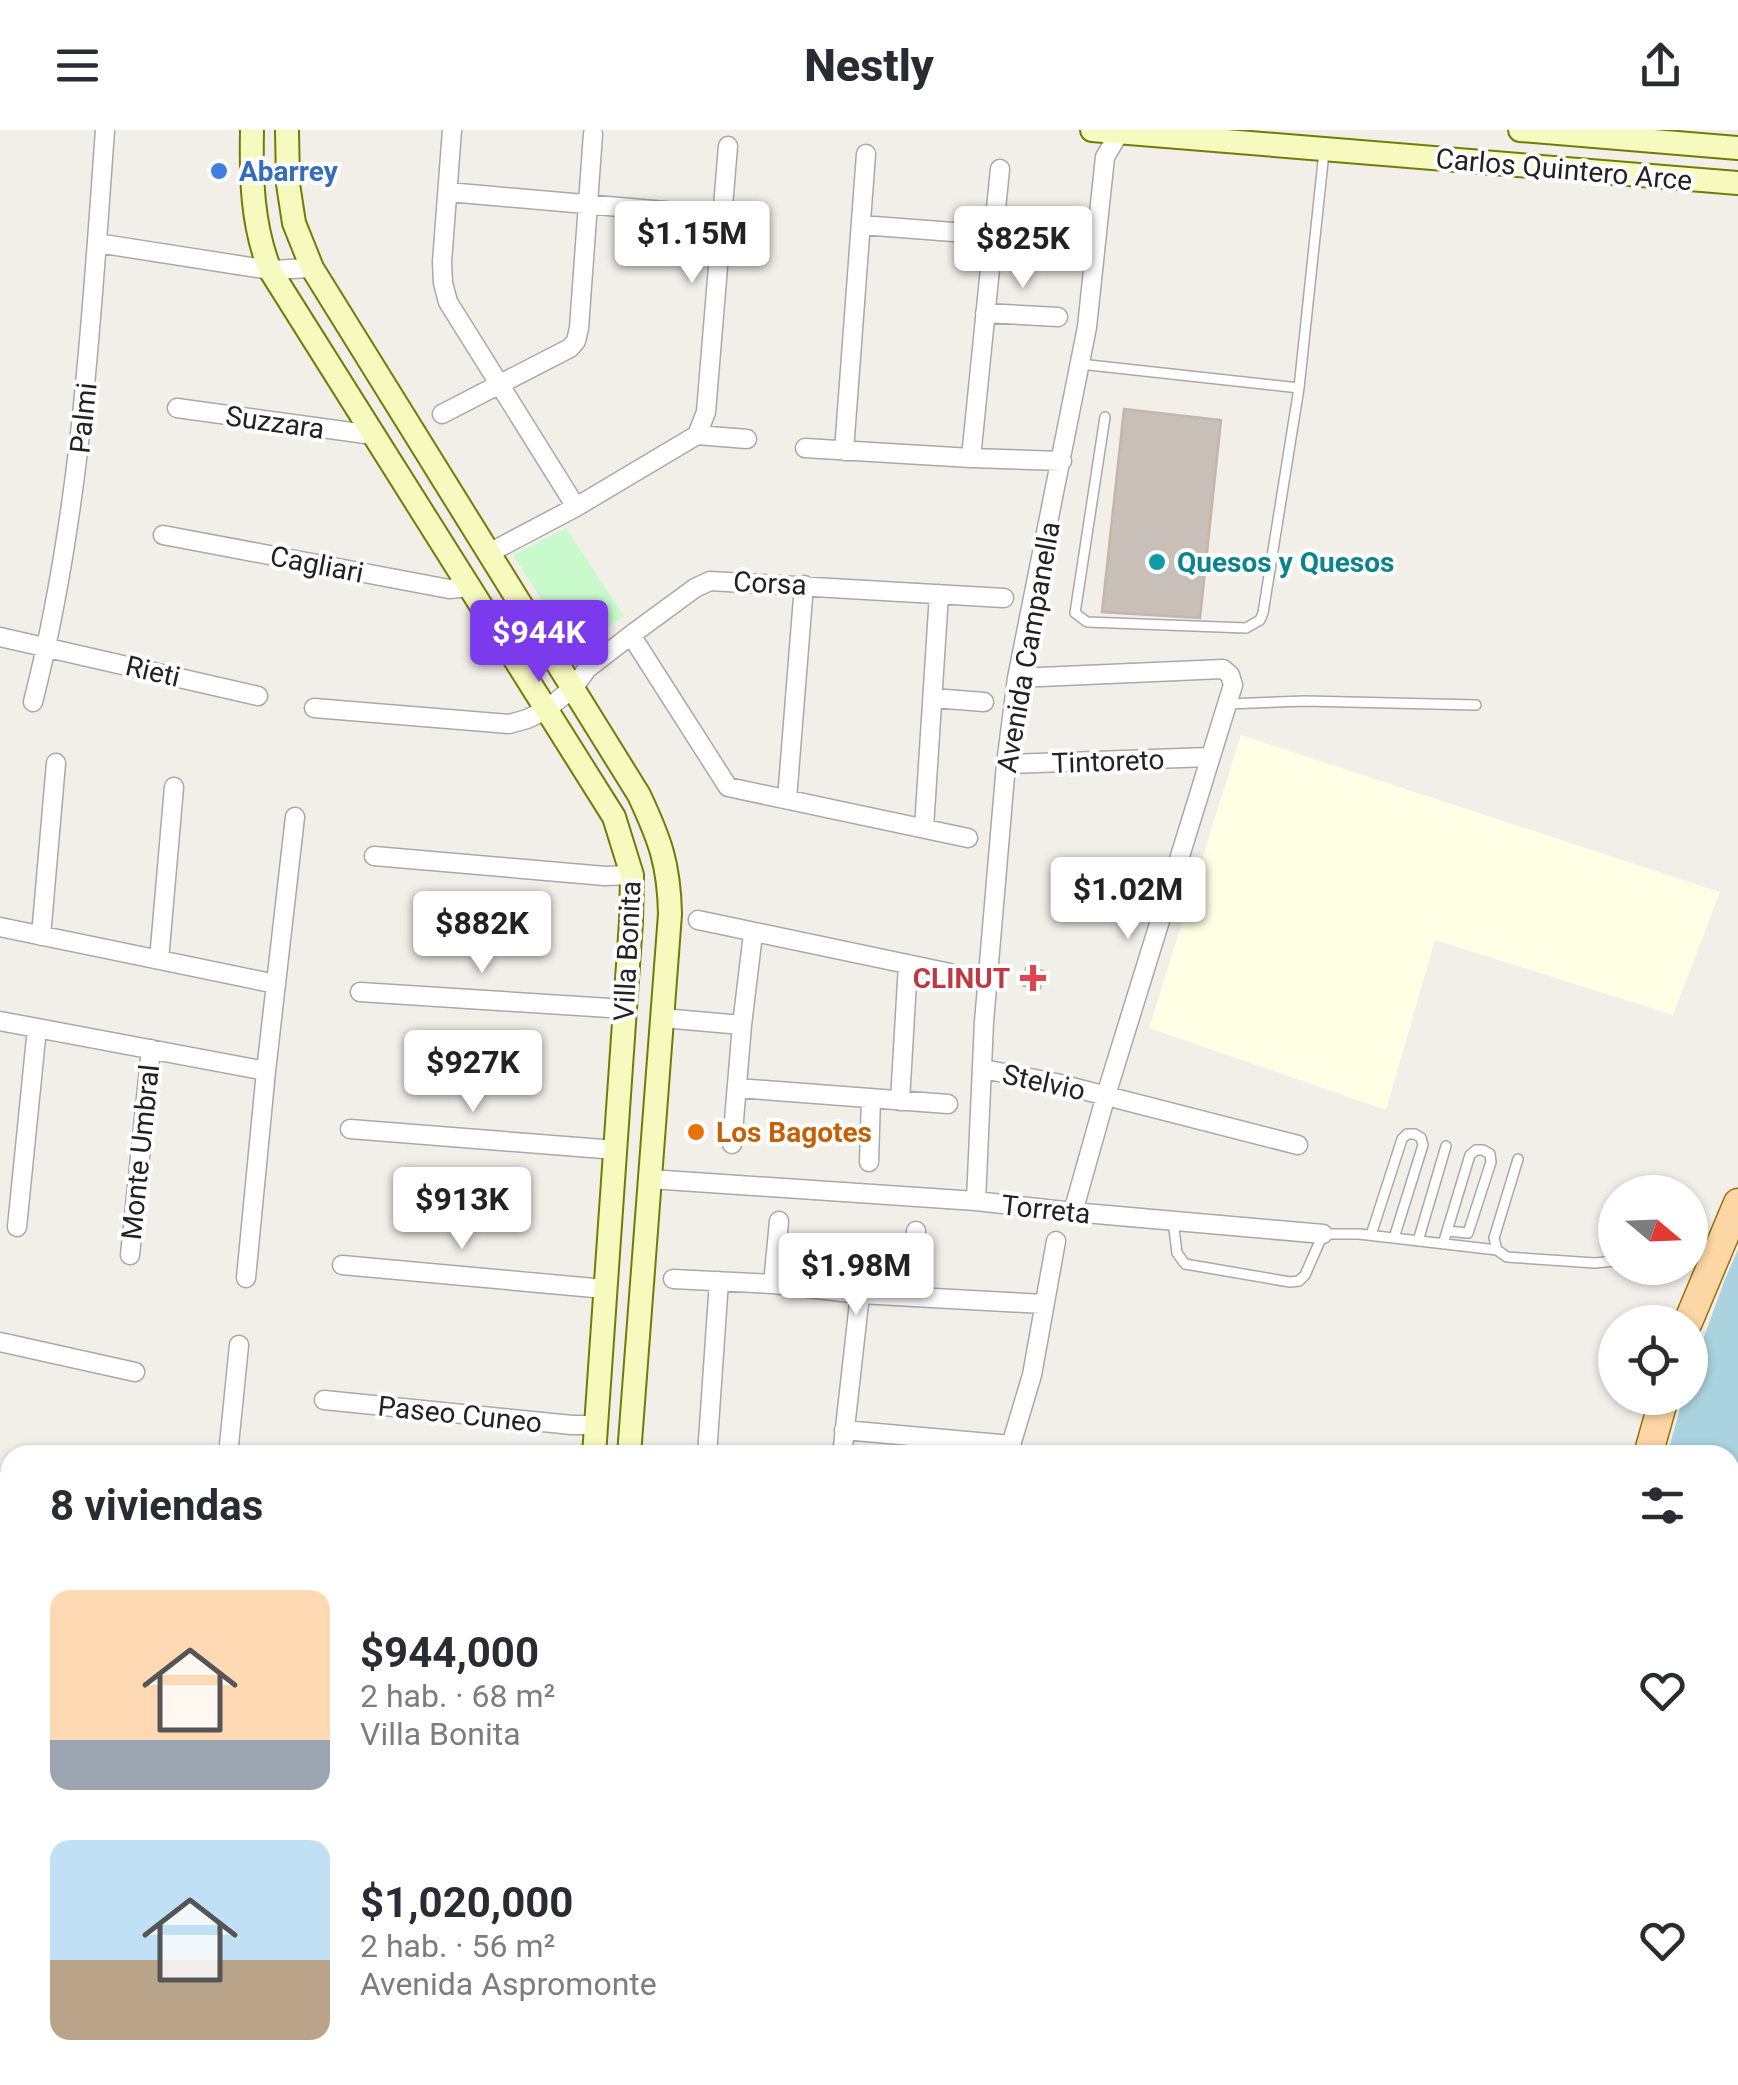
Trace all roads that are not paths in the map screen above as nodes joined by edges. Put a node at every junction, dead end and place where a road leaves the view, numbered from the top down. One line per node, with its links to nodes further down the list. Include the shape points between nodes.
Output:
1 (105, 130): 23 (street, Palmi)
2 (252, 130): 25 (street, Villa Bonita, via 252,197)
3 (287, 130): 24 (street, Villa Bonita, via 294,223)
4 (452, 130): 18 (street)
5 (1094, 130): 8 (street, Carlos Quintero Arce); 14 (street, Avenida Campanella)
6 (1520, 130): 7 (street, Carlos Quintero Arce)
7 (1528, 130): 11 (street, Carlos Quintero Arce); 15 (street)
8 (1122, 131): 12 (street, Carlos Quintero Arce); 14 (street, Avenida Campanella)
9 (593, 134): 19 (street)
10 (728, 146): 20 (street)
11 (1738, 148)
12 (1324, 149): 15 (street, Carlos Quintero Arce); 30 (lane)
13 (866, 154): 21 (street)
14 (1105, 157): 28 (street, Avenida Campanella)
15 (1522, 166): 17 (street, Carlos Quintero Arce)
16 (1000, 169): 22 (street)
17 (1738, 183)
18 (448, 192): 19 (street); 29 (street, via 442,262 448,302)
19 (586, 205): 20 (street); 29 (street, via 576,341)
20 (722, 216): 34 (street, via 706,412)
21 (861, 225): 22 (street); 38 (street)
22 (993, 235): 26 (street)
23 (96, 244): 25 (street); 50 (street, Palmi, via 86,397)
24 (312, 268): 25 (street); 43 (street, Villa Bonita)
25 (270, 270): 35 (street, Villa Bonita)
26 (985, 313): 27 (street); 39 (street)
27 (1058, 317)
28 (1080, 364): 30 (lane); 40 (street, Avenida Campanella)
29 (500, 384): 32 (street); 41 (street)
30 (1299, 388): 33 (lane, via 1263,613 1246,628 1087,622 1076,613)
31 (177, 408): 35 (street, Suzzara)
32 (442, 414)
33 (1105, 417)
34 (697, 435): 36 (street); 41 (street)
35 (373, 436): 45 (street, Villa Bonita)
36 (747, 439)
37 (805, 448): 38 (street)
38 (844, 451): 39 (street)
39 (971, 458): 40 (street)
40 (1062, 460): 51 (street, Avenida Campanella)
41 (576, 507): 43 (street)
42 (163, 535): 45 (street, Cagliari, via 449,589)
43 (489, 553): 52 (street, Villa Bonita)
44 (804, 585): 46 (street, Corsa); 48 (street, Corsa, via 703,583); 65 (street)
45 (471, 587): 60 (street, Villa Bonita)
46 (940, 594): 47 (street, Corsa); 54 (street)
47 (1004, 598)
48 (631, 635): 52 (street, Corsa); 65 (street, via 724,783)
49 (0, 637): 50 (street, Rieti)
50 (48, 646): 53 (street, Rieti); 55 (street, Palmi)
51 (1017, 678): 57 (street, via 1223,670 1232,685); 63 (street, Avenida Campanella)
52 (574, 687): 60 (street, Corsa); 81 (street, Villa Bonita, via 639,795 665,859 670,914)
53 (258, 696)
54 (933, 698): 56 (street); 67 (street)
55 (33, 702)
56 (984, 702)
57 (1227, 704): 58 (lane); 61 (street)
58 (1476, 705)
59 (314, 708): 60 (street, via 509,724)
60 (546, 710): 70 (street, Villa Bonita, via 614,817)
61 (1210, 758): 63 (street, Tintoreto); 89 (street)
62 (56, 763): 74 (street)
63 (1006, 764): 87 (street, Avenida Campanella)
64 (174, 787): 75 (street)
65 (787, 799): 67 (street)
66 (295, 817): 78 (street)
67 (924, 828): 68 (street)
68 (968, 838)
69 (374, 856): 70 (street)
70 (632, 875): 80 (street, Villa Bonita)
71 (698, 920): 73 (street)
72 (0, 927): 74 (street)
73 (753, 934): 76 (street); 83 (street)
74 (41, 936): 75 (street)
75 (159, 960): 78 (street)
76 (908, 964): 77 (street); 91 (street)
77 (950, 973)
78 (276, 984): 86 (street)
79 (360, 992): 80 (street)
80 (625, 1008): 97 (street, Villa Bonita)
81 (662, 1018): 83 (street); 100 (street, Villa Bonita)
82 (0, 1021): 84 (street)
83 (742, 1025): 88 (street)
84 (37, 1028): 85 (street); 106 (street)
85 (150, 1049): 86 (street); 117 (street, Monte Umbral)
86 (266, 1070): 120 (street)
87 (983, 1070): 89 (street, Stelvio); 101 (street, Avenida Campanella)
88 (737, 1088): 90 (street); 94 (street)
89 (1106, 1095): 95 (street, Stelvio); 103 (street)
90 (871, 1098): 91 (street); 99 (street)
91 (900, 1100): 92 (street)
92 (948, 1104)
93 (350, 1129): 97 (street)
94 (732, 1144)
95 (1298, 1144)
96 (1446, 1146): 112 (lane)
97 (616, 1150): 124 (street, Villa Bonita)
98 (1518, 1158): 116 (lane)
99 (869, 1162)
100 (650, 1179): 101 (street, Torreta); 137 (street, Villa Bonita)
101 (976, 1201): 103 (street, Torreta)
102 (1738, 1203): 115 (main road)
103 (1073, 1212): 105 (street, Torreta)
104 (779, 1221): 123 (street)
105 (1173, 1221): 109 (street, Torreta); 109 (lane, via 1178,1258 1185,1264 1290,1282 1305,1275)
106 (17, 1227)
107 (916, 1230): 126 (street)
108 (1447, 1231): 108 (lane, via 1468,1233 1473,1223 1491,1162 1484,1150 1470,1155); 114 (lane)
109 (1322, 1234): 110 (lane)
110 (1372, 1236): 111 (lane); 111 (lane, via 1402,1139 1414,1134 1424,1144)
111 (1394, 1238): 112 (lane)
112 (1418, 1241): 114 (lane)
113 (1056, 1242): 127 (street)
114 (1443, 1244): 116 (lane)
115 (1708, 1247)
116 (1496, 1250): 118 (lane, via 1507,1257)
117 (130, 1254)
118 (1598, 1263)
119 (342, 1265): 124 (street)
120 (246, 1278)
121 (673, 1279): 122 (street)
122 (719, 1281): 123 (street); 138 (street)
123 (773, 1284): 125 (street)
124 (605, 1289): 133 (street, Villa Bonita)
125 (860, 1294): 126 (street); 134 (street)
126 (910, 1296): 127 (street)
127 (1043, 1304): 141 (street)
128 (0, 1342): 130 (street)
129 (239, 1345): 135 (street)
130 (135, 1372)
131 (324, 1400): 133 (street, Paseo Cuneo)
132 (1659, 1415): 142 (main road)
133 (596, 1425): 136 (street, Villa Bonita)
134 (844, 1430): 139 (street); 140 (street)
135 (229, 1445)
136 (595, 1445)
137 (630, 1445)
138 (708, 1445)
139 (843, 1445)
140 (968, 1445)
141 (1011, 1445)
142 (1651, 1445)

